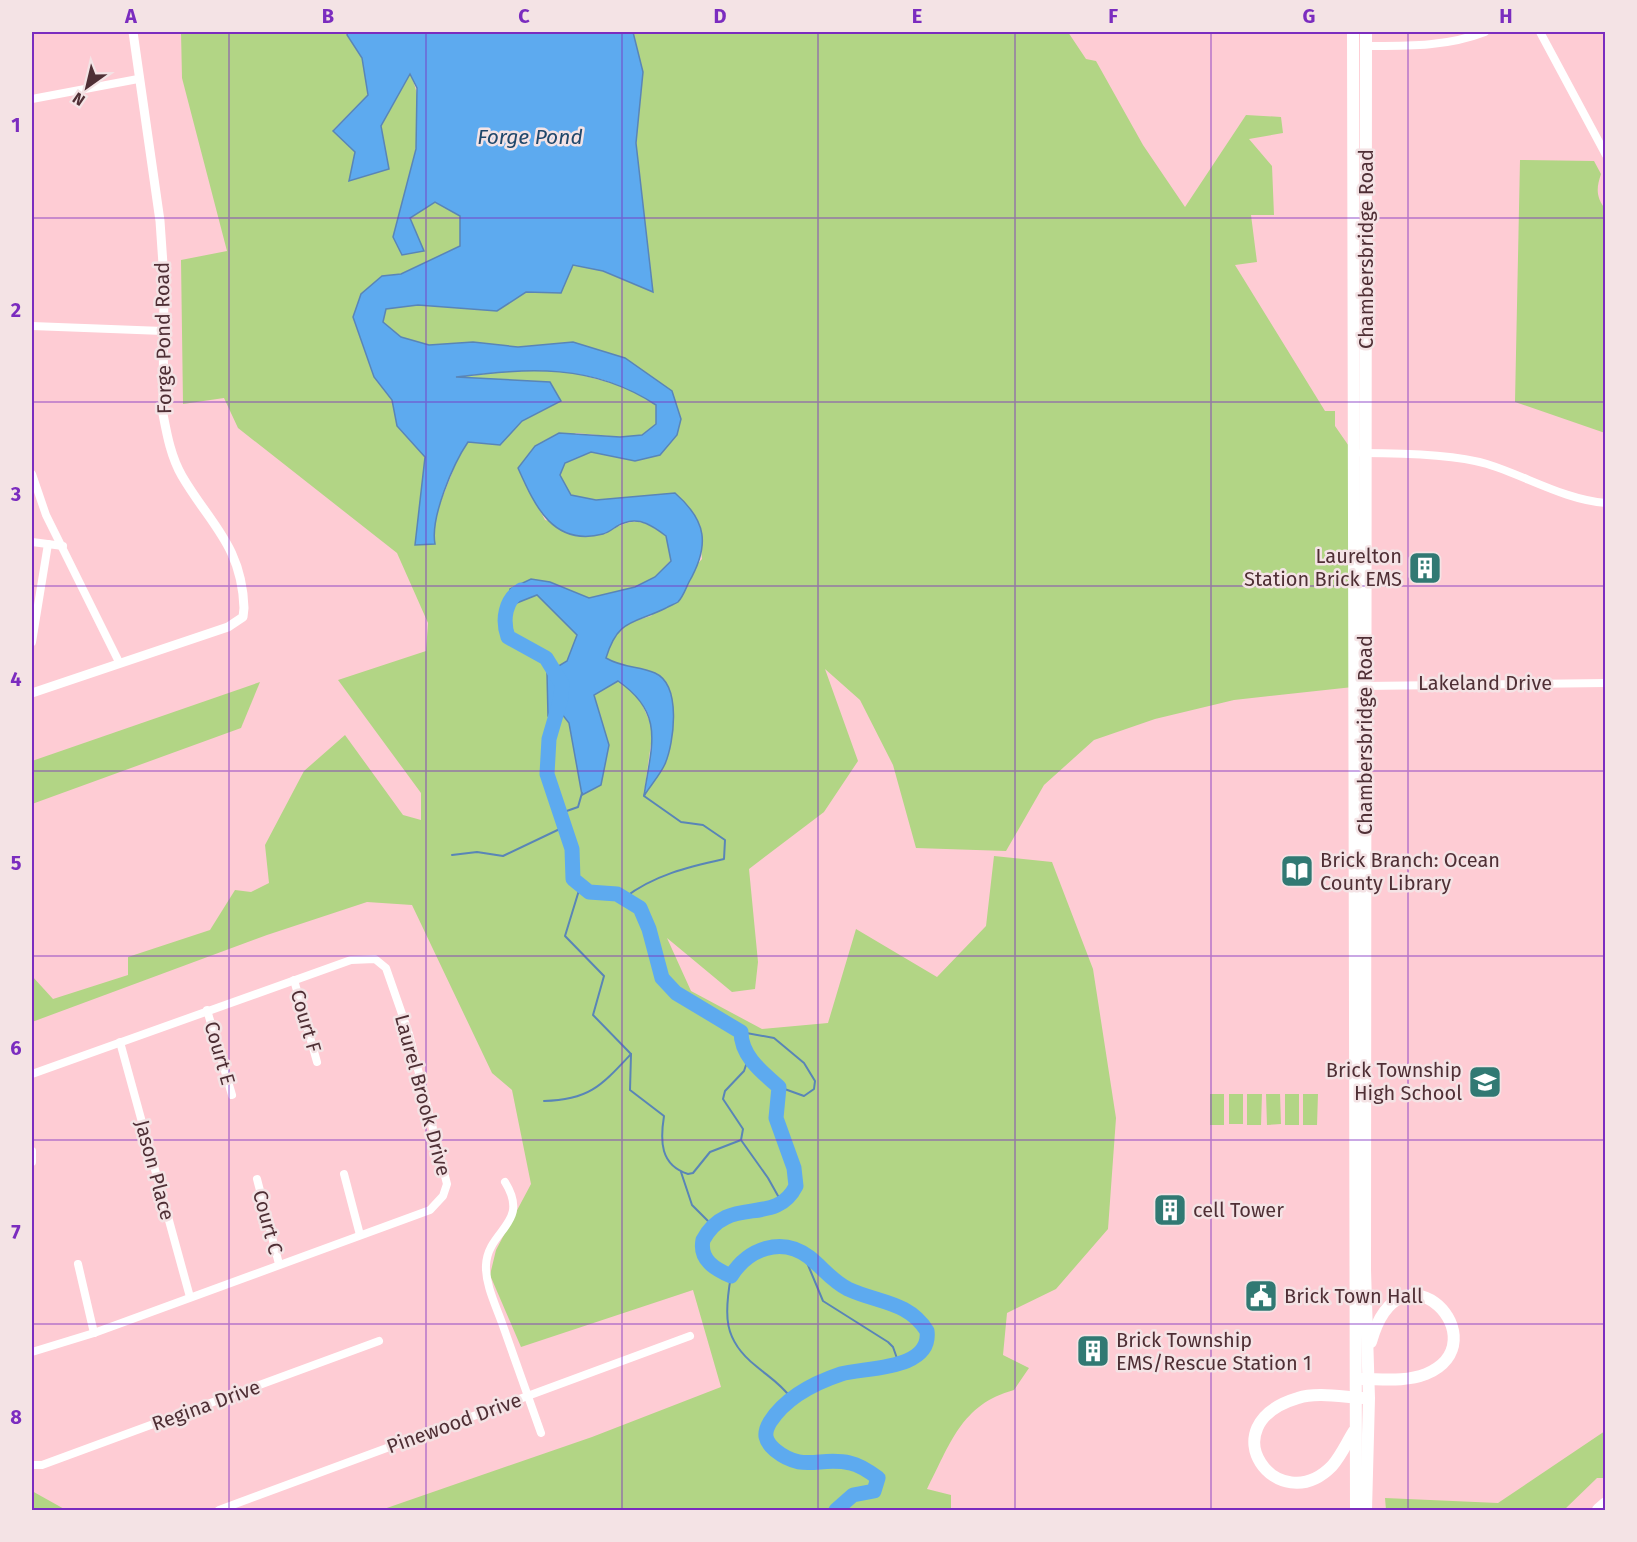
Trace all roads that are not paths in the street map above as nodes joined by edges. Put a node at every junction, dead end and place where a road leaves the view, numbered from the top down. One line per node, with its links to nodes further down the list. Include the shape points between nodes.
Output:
1 (133, 32): 7 (street, Forge Pond Road)
2 (1353, 32): 13 (main road, Chambersbridge Road)
3 (1366, 32): 6 (main road, Chambersbridge Road)
4 (1485, 32): 6 (street, via 1424,45)
5 (1540, 32): 9 (street)
6 (1366, 46): 13 (main road, Chambersbridge Road)
7 (138, 79): 8 (street); 12 (street, Forge Pond Road, via 160,221)
8 (32, 99)
9 (1602, 142): 10 (street)
10 (1605, 155)
11 (32, 326): 12 (street)
12 (163, 331): 20 (street, Forge Pond Road, via 163,414 173,457 233,554 243,617 228,627)
13 (1360, 453): 15 (street, via 1388,452 1485,463 1580,499); 22 (main road, Chambersbridge Road); 44 (main road, Chambersbridge Road)
14 (32, 474): 18 (street, via 46,515)
15 (1605, 503)
16 (32, 542): 17 (street)
17 (48, 544): 18 (street); 19 (street)
18 (63, 546): 20 (street)
19 (32, 642)
20 (119, 662): 23 (street, Forge Pond Road)
21 (1605, 682): 22 (street, Lakeland Drive)
22 (1365, 686): 43 (main road, Chambersbridge Road)
23 (32, 693)
24 (294, 980): 25 (street, Laurel Brook Drive); 27 (street, Court F); 35 (street, Laurel Brook Drive, via 351,960 375,959 386,968 409,1034 446,1190 430,1210)
25 (207, 1010): 26 (street, Laurel Brook Drive); 29 (street, Court E)
26 (120, 1042): 28 (street, Laurel Brook Drive); 38 (street, Jason Place)
27 (317, 1062)
28 (32, 1074)
29 (232, 1095)
30 (32, 1151): 31 (street)
31 (32, 1162)
32 (344, 1174): 35 (street)
33 (257, 1179): 37 (street, Court C)
34 (505, 1182): 46 (street, via 513,1195 514,1208 487,1257 486,1267 496,1308)
35 (360, 1235): 37 (street, Laurel Brook Drive)
36 (78, 1264): 39 (street)
37 (279, 1264): 38 (street, Laurel Brook Drive)
38 (190, 1297): 39 (street, Laurel Brook Drive)
39 (94, 1334): 42 (street, Laurel Brook Drive)
40 (690, 1336): 46 (street, Pinewood Drive)
41 (380, 1341): 51 (street, Regina Drive)
42 (32, 1352)
43 (1367, 1355): 45 (main road, Chambersbridge Road); 45 (main road, via 1380,1315 1401,1298 1429,1299 1451,1321 1451,1349 1435,1368 1406,1379)
44 (1354, 1379): 45 (main road); 47 (main road, Chambersbridge Road)
45 (1368, 1379): 48 (main road, Chambersbridge Road)
46 (528, 1396): 50 (street); 53 (street, Pinewood Drive)
47 (1355, 1398): 48 (main road); 49 (main road, Chambersbridge Road); 49 (main road, via 1301,1397 1281,1404 1265,1414 1254,1431 1253,1448 1267,1472 1296,1483 1315,1478 1332,1466)
48 (1369, 1398): 55 (main road, Chambersbridge Road)
49 (1354, 1430): 54 (main road, Chambersbridge Road)
50 (541, 1433)
51 (32, 1465)
52 (1605, 1504): 56 (highway)
53 (219, 1510)
54 (1356, 1510)
55 (1366, 1510)
56 (1599, 1510)

